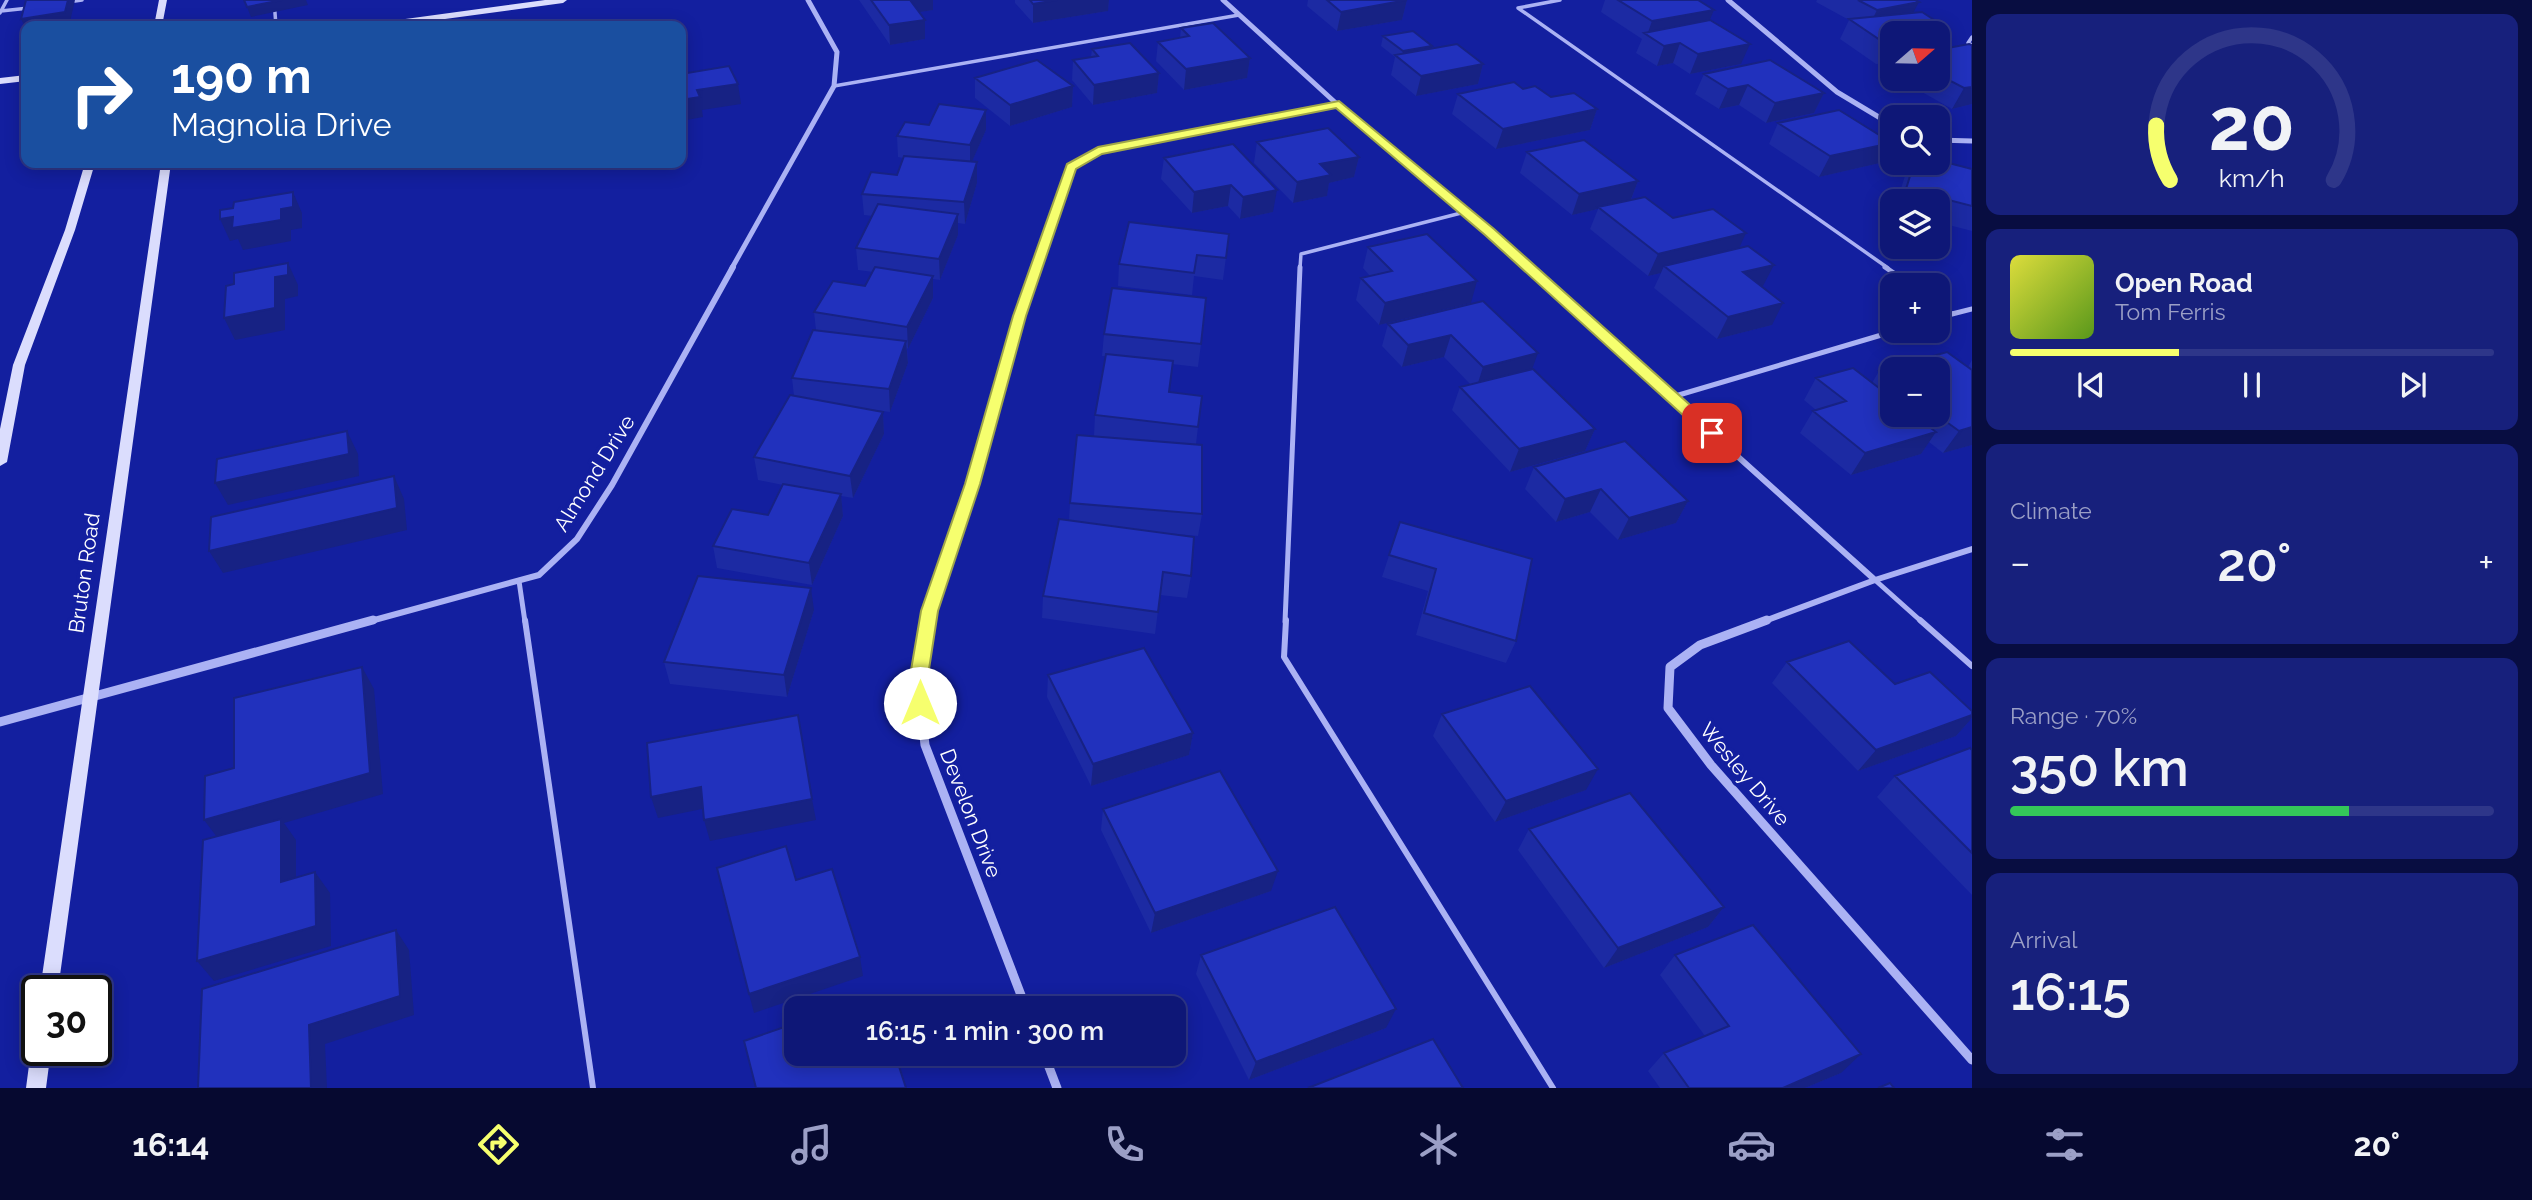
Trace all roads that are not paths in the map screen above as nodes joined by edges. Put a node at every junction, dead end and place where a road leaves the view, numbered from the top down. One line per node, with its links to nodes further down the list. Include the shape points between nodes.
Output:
1 (7, 0): 12 (lane)
2 (82, 0): 10 (lane)
3 (163, 0): 14 (main road)
4 (274, 0): 15 (lane)
5 (563, 0): 16 (main road)
6 (808, 0): 21 (street, Almond Drive, via 837,52)
7 (1223, 0): 13 (street)
8 (1560, 0): 29 (lane, via 1518,8)
9 (1728, 0): 23 (street, via 1837,92)
10 (75, 1)
11 (32, 7): 12 (lane)
12 (1, 12)
13 (1239, 15): 21 (lane); 22 (street)
14 (159, 21)
15 (276, 21)
16 (412, 21)
17 (1972, 37): 18 (lane, via 1968,43)
18 (1972, 45)
19 (21, 79): 20 (main road)
20 (0, 81)
21 (834, 86): 37 (street, Almond Drive, via 612,485 577,539 539,575)
22 (1339, 105): 28 (street); 42 (street, Develon Drive, via 1098,151 1071,167 1066,179 1020,316 973,484 929,611 918,682 925,745)
23 (1880, 118)
24 (1950, 140): 25 (street)
25 (1972, 141)
26 (89, 168): 34 (main road, via 19,365)
27 (165, 168): 39 (main road, Bruton Road)
28 (1465, 212): 33 (street); 49 (lane, via 1301,254 1284,657)
29 (1894, 273)
30 (1972, 309): 31 (lane)
31 (1952, 314)
32 (1880, 335): 33 (lane)
33 (1672, 397): 36 (street)
34 (0, 462)
35 (1972, 549): 36 (street)
36 (1875, 580): 38 (lane); 43 (street, Wesley Drive, via 1700,645 1670,667 1668,708 1711,765)
37 (519, 581): 39 (street, Almond Drive); 47 (lane)
38 (1972, 666)
39 (90, 698): 40 (street, Almond Drive); 41 (main road, Bruton Road)
40 (0, 722)
41 (52, 975)
42 (1021, 996)
43 (1972, 1060)
44 (39, 1066): 46 (main road)
45 (1049, 1066): 48 (street)
46 (36, 1088)
47 (593, 1088)
48 (1057, 1088)
49 (1553, 1088)

